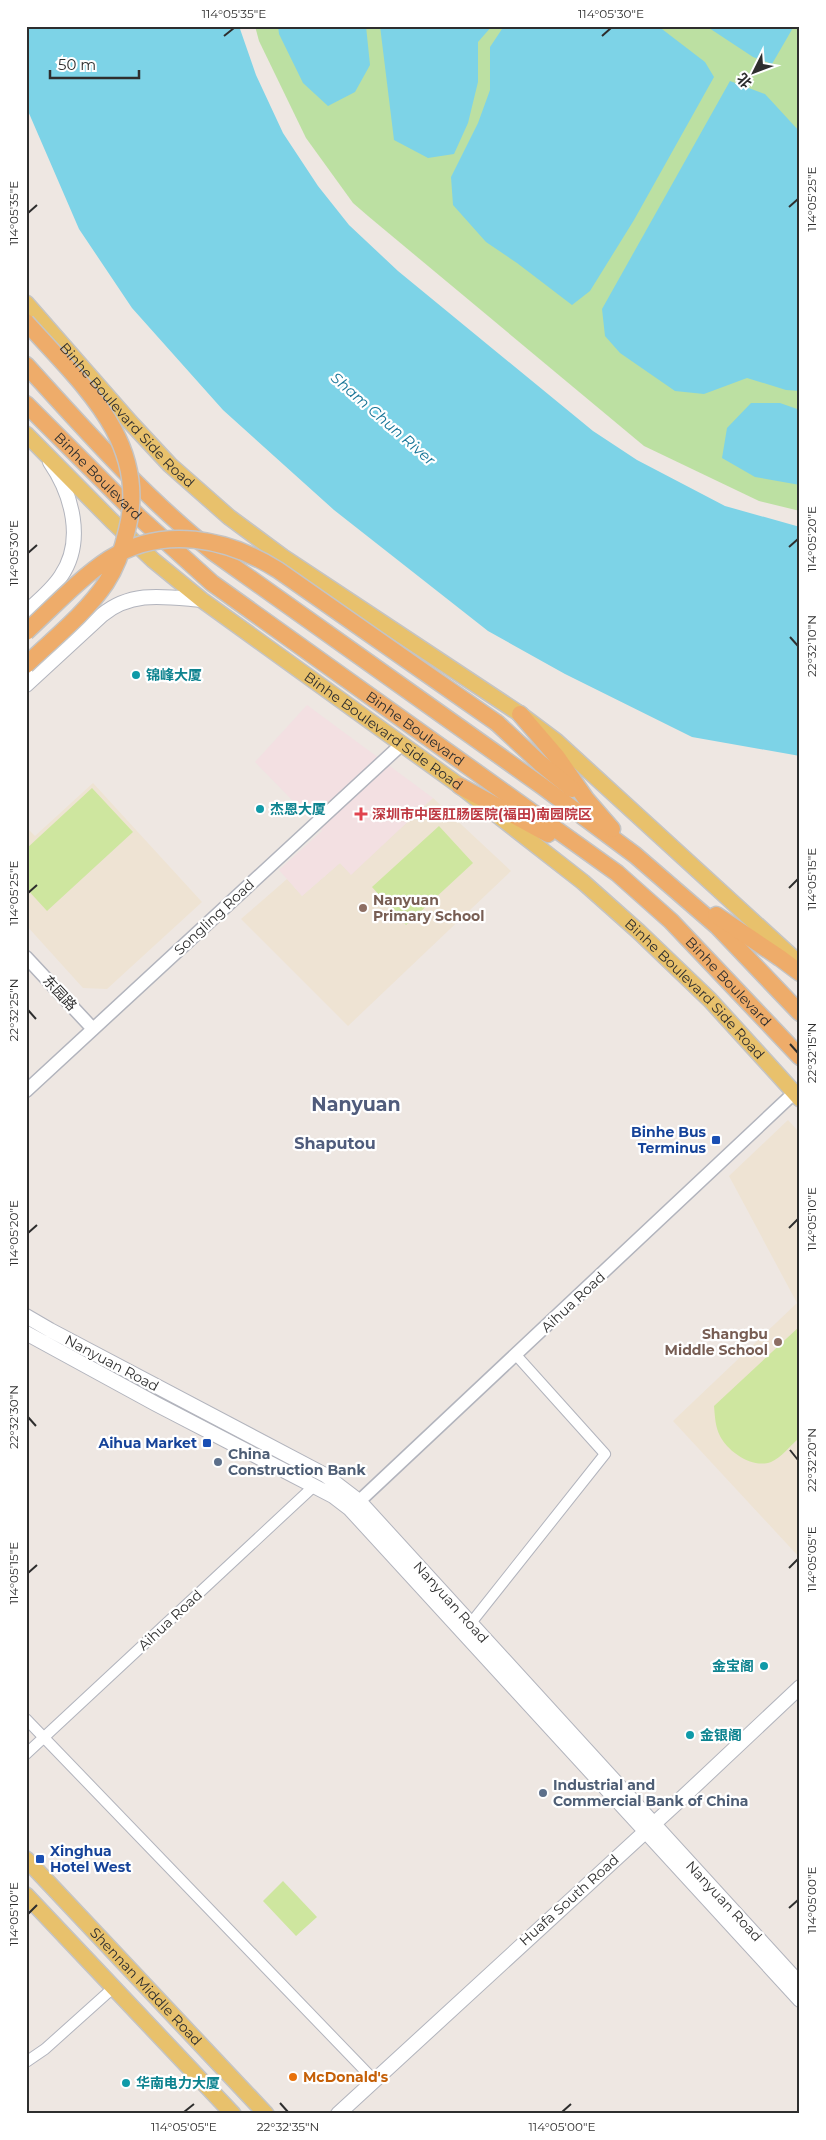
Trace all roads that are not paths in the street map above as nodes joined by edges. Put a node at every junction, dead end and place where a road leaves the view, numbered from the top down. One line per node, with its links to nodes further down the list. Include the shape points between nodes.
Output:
1 (26, 303): 14 (main road, Binhe Boulevard Side Road, via 170,465 229,517 283,557)
2 (26, 322): 12 (highway, bridge, via 105,414 117,433 126,453 132,497 126,537 106,583)
3 (26, 365): 18 (highway, Binhe Boulevard, via 140,489 187,531)
4 (26, 404): 19 (highway, Binhe Boulevard, via 138,517 212,583)
5 (26, 434): 6 (main road, Binhe Boulevard Side Road)
6 (39, 446): 7 (main road, via 64,487 74,526 70,558); 8 (main road, Binhe Boulevard Side Road, via 153,560)
7 (52, 588): 9 (main road); 10 (main road, via 73,578 89,584 95,591 99,608)
8 (202, 600): 10 (main road, via 156,596 130,599 109,609); 15 (main road, Binhe Boulevard Side Road)
9 (26, 612)
10 (92, 624): 13 (main road)
11 (26, 632): 17 (highway, bridge, via 94,570 110,558 138,546 172,539 208,541 241,550 278,570 497,723)
12 (26, 665)
13 (26, 685)
14 (520, 714): 17 (highway, via 557,757); 22 (main road, Binhe Boulevard Side Road, via 556,742)
15 (402, 744): 16 (main road, Binhe Boulevard Side Road); 25 (street, Songling Road)
16 (460, 786): 19 (highway); 28 (main road, Binhe Boulevard Side Road, via 583,882 638,931 710,1000)
17 (586, 799): 18 (highway)
18 (635, 855): 20 (highway, Binhe Boulevard)
19 (617, 873): 26 (highway, Binhe Boulevard, via 671,921)
20 (661, 877): 23 (highway); 24 (highway, Binhe Boulevard, via 717,926)
21 (26, 957): 25 (street, 东园路)
22 (800, 964)
23 (800, 974)
24 (800, 1013)
25 (93, 1029): 27 (street, Songling Road)
26 (800, 1057)
27 (26, 1091)
28 (797, 1096): 31 (street, Aihua Road)
29 (26, 1316): 33 (main road, Nanyuan Road, via 325,1475)
30 (26, 1333): 32 (main road, Nanyuan Road)
31 (516, 1355): 33 (street, Aihua Road); 34 (street, via 605,1454)
32 (314, 1486): 33 (main road, Nanyuan Road); 37 (street, Aihua Road)
33 (355, 1505): 34 (main road, Nanyuan Road)
34 (466, 1628): 39 (main road, Nanyuan Road)
35 (800, 1686): 39 (main road, Huafa South Road)
36 (26, 1719): 37 (street)
37 (44, 1737): 38 (street, Aihua Road); 46 (street)
38 (26, 1754)
39 (649, 1828): 42 (main road, Nanyuan Road); 44 (main road, Nanyuan Road); 46 (main road, Huafa South Road)
40 (26, 1858): 48 (main road, Shennan Middle Road)
41 (26, 1895): 43 (main road, Shennan Middle Road)
42 (800, 1984)
43 (113, 1988): 45 (street); 47 (main road, Shennan Middle Road)
44 (800, 2000)
45 (26, 2062)
46 (374, 2080): 49 (main road, Huafa South Road)
47 (233, 2114)
48 (266, 2114)
49 (338, 2114)

